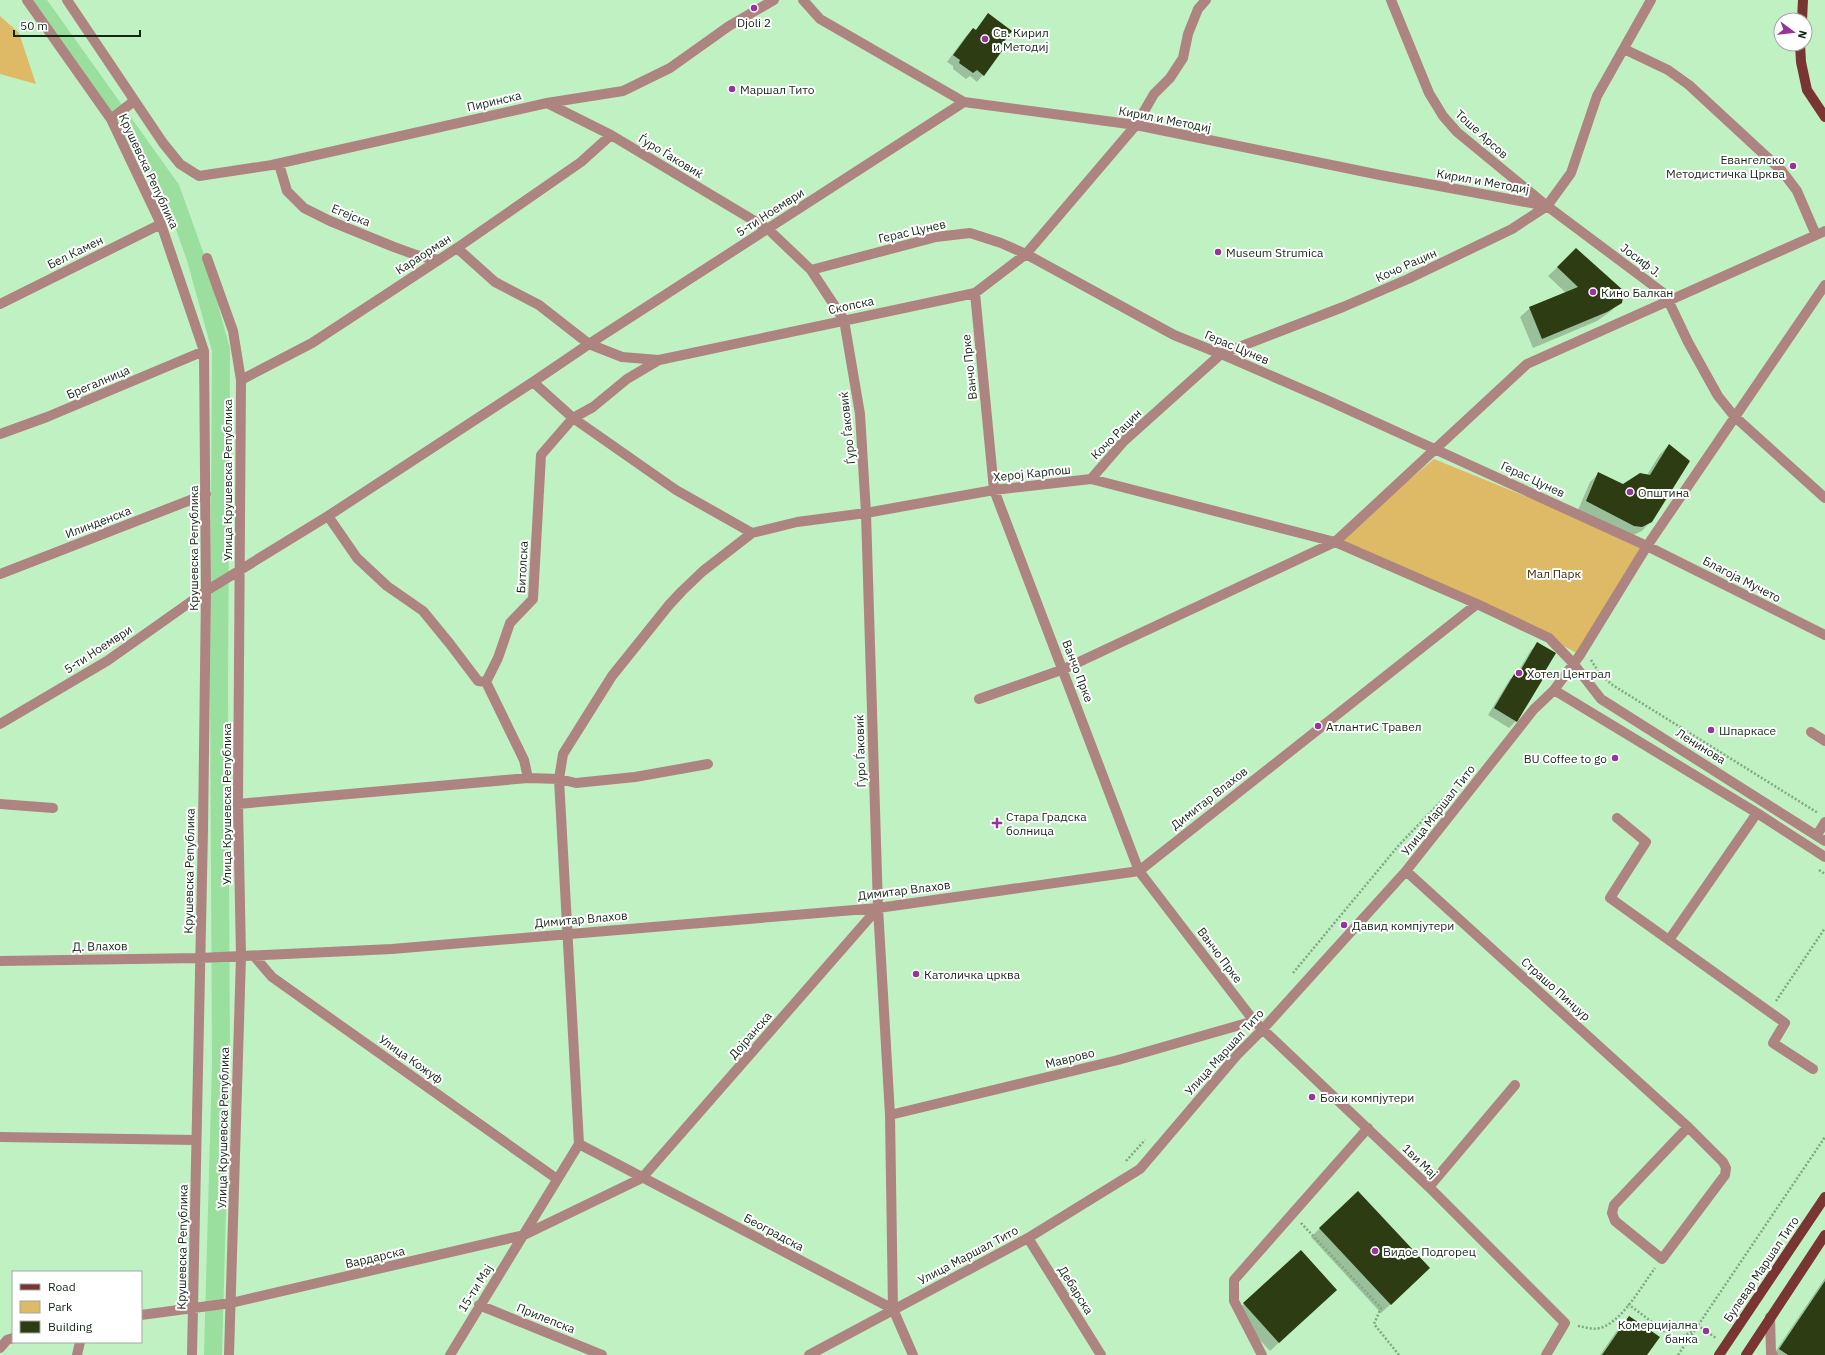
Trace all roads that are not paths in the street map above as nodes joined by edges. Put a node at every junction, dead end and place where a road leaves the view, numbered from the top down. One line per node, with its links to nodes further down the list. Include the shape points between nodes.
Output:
1 (27, 0): 16 (street, Крушевска Република)
2 (67, 0): 12 (street)
3 (774, 0): 14 (street, Пиринска, via 728,26 670,68 623,91)
4 (803, 0): 13 (street, Кирил и Методиј, via 820,19)
5 (1206, 0): 17 (street, Скопска, via 1198,9 1188,34 1183,58 1170,78 1154,94)
6 (1391, 0): 20 (street, Тоше Арсов, via 1429,93 1443,116 1457,132)
7 (1652, 0): 10 (street, Кочо Рацин)
8 (1803, 0): 9 (main road)
9 (1802, 12)
10 (1624, 49): 20 (street, Кочо Рацин, via 1597,96 1571,173); 23 (street, via 1668,70 1689,85 1782,171 1797,191)
11 (1800, 52): 15 (main road, via 1807,90)
12 (134, 101): 16 (street); 19 (street, Пиринска, via 180,164 198,176)
13 (964, 102): 17 (street, Кирил и Методиј); 22 (street, 5-ти Ноември)
14 (547, 103): 18 (street, Ѓуро Ѓаковиќ); 19 (street, Пиринска)
15 (1825, 117)
16 (111, 119): 21 (street, Крушевска Република)
17 (1136, 125): 20 (street, Кирил и Методиј); 25 (street, Скопска)
18 (611, 135): 22 (street, Ѓуро Ѓаковиќ); 24 (street, Караорман, via 581,162)
19 (278, 164): 27 (street, Егејска, via 287,191 304,208 416,255)
20 (1547, 206): 31 (street, Јосиф Ј., via 1662,292); 36 (street, Кочо Рацин, via 1512,229 1408,279)
21 (161, 224): 32 (street, Бел Камен); 35 (street, Крушевска Република)
22 (768, 229): 28 (street, Ѓуро Ѓаковиќ); 34 (street, 5-ти Ноември)
23 (1820, 233): 31 (street)
24 (457, 248): 27 (street, Караорман); 34 (street, via 495,282 539,305)
25 (1026, 254): 28 (street, Герас Цунев, via 970,233 936,237); 30 (street, Скопска); 36 (street, Герас Цунев, via 1174,335)
26 (207, 258): 38 (street, Улица Крушевска Република, via 233,331)
27 (438, 260): 38 (street, Караорман, via 312,343)
28 (811, 270): 33 (street, Ѓуро Ѓаковиќ)
29 (1825, 286): 40 (street, Улица Маршал Тито)
30 (975, 293): 33 (street, Скопска); 45 (street, Ванчо Прке)
31 (1668, 300): 40 (street, Јосиф Ј., via 1718,396); 43 (street, via 1527,364)
32 (0, 304)
33 (844, 320): 37 (street, Скопска); 48 (street, Ѓуро Ѓаковиќ, via 860,414)
34 (590, 344): 37 (street, via 622,357); 39 (street)
35 (204, 351): 42 (street, Брегалница); 46 (street, Крушевска Република)
36 (1221, 354): 43 (street, Герас Цунев); 44 (street, Кочо Рацин, via 1124,441)
37 (658, 360): 41 (street, Скопска, via 627,379 593,407)
38 (241, 380): 53 (street, Улица Крушевска Република)
39 (533, 382): 41 (street); 49 (street)
40 (1734, 416): 47 (street, Јосиф Ј.); 52 (street, Улица Маршал Тито)
41 (573, 418): 50 (street, via 676,490); 60 (street, Битолска, via 541,454 534,599 510,623 498,658)
42 (0, 434)
43 (1434, 448): 51 (street); 52 (street, Герас Цунев)
44 (1091, 479): 45 (street, Херој Карпош); 51 (street, Херој Карпош)
45 (994, 490): 48 (street, Херој Карпош); 59 (street, Ванчо Прке)
46 (206, 494): 54 (street, Илинденска); 55 (street, Крушевска Република)
47 (1825, 498)
48 (866, 513): 50 (street, Херој Карпош, via 797,522); 79 (street, Ѓуро Ѓаковиќ)
49 (328, 516): 53 (street); 60 (street, via 357,558 387,586 423,611 478,681)
50 (752, 533): 68 (street, via 703,571 682,591 612,676 563,754)
51 (1335, 542): 56 (street, Херој Карпош); 59 (street)
52 (1648, 546): 57 (street, Благоја Мучето); 58 (street, Улица Маршал Тито)
53 (240, 570): 55 (street, 5-ти Ноември); 70 (street, Улица Крушевска Република)
54 (0, 574)
55 (206, 591): 63 (street, 5-ти Ноември, via 107,661); 84 (street, Крушевска Република)
56 (1477, 604): 58 (street, Ленинова, via 1549,638); 77 (street, Димитар Влахов)
57 (1825, 635)
58 (1573, 664): 61 (street, Улица Маршал Тито); 75 (street, Ленинова, via 1601,699)
59 (1064, 669): 62 (street); 77 (street, Ванчо Прке)
60 (486, 682): 67 (street, via 524,760)
61 (1554, 690): 72 (street); 78 (street, Улица Маршал Тито, via 1534,709)
62 (980, 699)
63 (0, 724)
64 (1811, 732): 65 (street)
65 (1825, 741)
66 (708, 764): 68 (street, via 596,782 576,783)
67 (528, 778): 68 (street); 70 (street)
68 (560, 779): 80 (street)
69 (0, 804): 71 (street)
70 (238, 804): 82 (street, Улица Крушевска Република)
71 (53, 808)
72 (1757, 813): 76 (street); 81 (street)
73 (1616, 818): 81 (street, via 1646,842 1610,898)
74 (1825, 822): 75 (street)
75 (1821, 838)
76 (1825, 857)
77 (1139, 871): 79 (street, Димитар Влахов); 86 (street, Ванчо Прке)
78 (1406, 871): 87 (street, Улица Маршал Тито); 91 (street, Страшо Пинџур)
79 (878, 908): 80 (street, Димитар Влахов); 90 (street, Ѓуро Ѓаковиќ); 96 (street, Дојранска)
80 (568, 933): 83 (street, Димитар Влахов, via 392,949); 95 (street)
81 (1669, 940): 88 (street, via 1785,1023 1773,1044)
82 (241, 956): 83 (street, Димитар Влахов); 84 (street, Д. Влахов); 103 (street, Улица Крушевска Република)
83 (254, 956): 97 (street, Улица Кожуф, via 272,977)
84 (200, 958): 85 (street, Д. Влахов); 94 (street, Крушевска Република)
85 (0, 960)
86 (1254, 1021): 87 (street, 1ви Мај); 90 (street, Маврово, via 1118,1060)
87 (1263, 1030): 92 (street, 1ви Мај); 102 (street, Улица Маршал Тито, via 1237,1054 1140,1169)
88 (1814, 1069)
89 (1515, 1085): 98 (street)
90 (890, 1115): 106 (street, Ѓуро Ѓаковиќ)
91 (1688, 1127): 91 (street, Страшо Пинџур, via 1726,1168 1724,1175 1662,1259 1615,1221 1612,1213 1614,1205)
92 (1368, 1128): 98 (street, 1ви Мај); 120 (street, via 1234,1280 1234,1301)
93 (0, 1137): 94 (street)
94 (196, 1140): 105 (street, Крушевска Република)
95 (579, 1144): 96 (street, Београдска); 97 (street, 15-ти Мај)
96 (642, 1178): 100 (street, Вардарска); 106 (street, Београдска)
97 (557, 1179): 100 (street, 15-ти Мај)
98 (1429, 1187): 121 (street, 1ви Мај, via 1566,1323)
99 (1825, 1197): 122 (main road, Булевар Маршал Тито)
100 (524, 1235): 103 (street, Вардарска); 104 (street, 15-ти Мај)
101 (1825, 1235): 108 (main road)
102 (1028, 1238): 106 (street, Улица Маршал Тито); 119 (street, Дебарска)
103 (231, 1303): 105 (street, Вардарска); 114 (street, Улица Крушевска Република)
104 (479, 1305): 115 (street, 15-ти Мај); 116 (street, Прилепска)
105 (194, 1309): 107 (street); 113 (street, Крушевска Република)
106 (893, 1309): 117 (street, Улица Маршал Тито); 118 (street)
107 (142, 1315)
108 (1770, 1317): 123 (main road); 124 (street)
109 (7, 1338): 111 (street)
110 (80, 1343): 112 (street)
111 (0, 1348)
112 (77, 1355)
113 (192, 1355)
114 (230, 1355)
115 (450, 1355)
116 (602, 1355)
117 (809, 1355)
118 (913, 1355)
119 (1101, 1355)
120 (1262, 1355)
121 (1546, 1355)
122 (1719, 1355)
123 (1746, 1355)
124 (1773, 1355)

